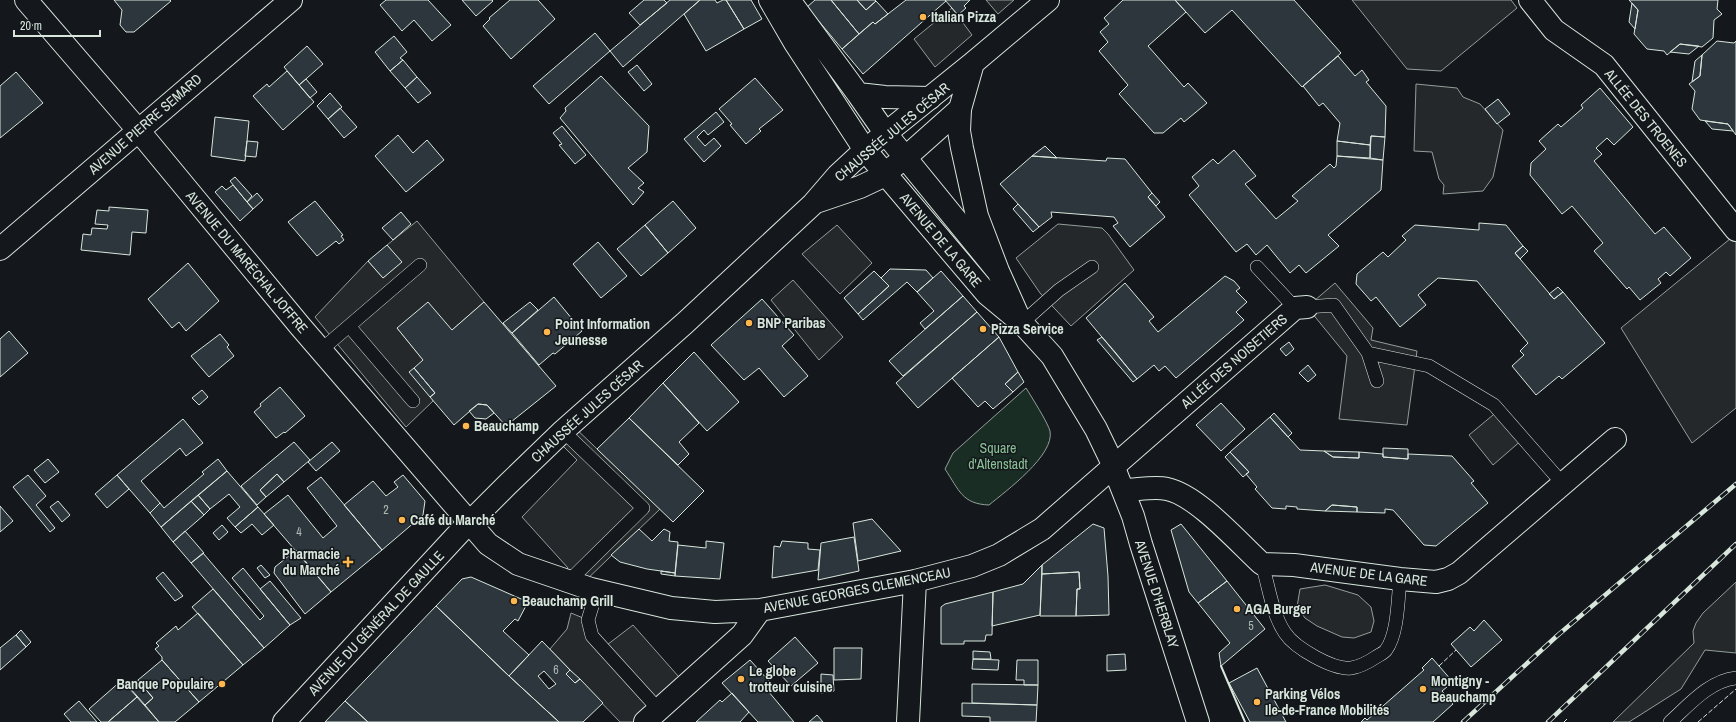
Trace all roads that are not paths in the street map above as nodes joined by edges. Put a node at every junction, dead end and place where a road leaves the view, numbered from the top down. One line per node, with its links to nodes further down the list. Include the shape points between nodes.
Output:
1 (26, 0): 11 (street, AVENUE DU MARÉCHAL JOFFRE)
2 (290, 0): 11 (street, AVENUE PIERRE SEMARD)
3 (770, 0): 13 (street, AVENUE DE LA GARE)
4 (789, 0): 8 (street, AVENUE DE LA GARE)
5 (1048, 0): 7 (street, CHAUSSÉE JULES CÉSAR)
6 (1530, 0): 17 (street, ALLÉE DES TROENES, via 1554,30 1604,65)
7 (973, 63): 9 (street, CHAUSSÉE JULES CÉSAR); 10 (street, CHAUSSÉE JULES CÉSAR)
8 (858, 94): 9 (street); 12 (street, AVENUE DE LA GARE)
9 (930, 98): 12 (street, CHAUSSÉE JULES CÉSAR)
10 (960, 109): 14 (street, CHAUSSÉE JULES CÉSAR); 22 (street, AVENUE DE LA GARE, via 959,131 977,216)
11 (138, 130): 18 (street, AVENUE PIERRE SEMARD); 26 (street, AVENUE DU MARÉCHAL JOFFRE)
12 (886, 134): 13 (street, CHAUSSÉE JULES CÉSAR); 14 (street, AVENUE DE LA GARE)
13 (865, 150): 15 (street, AVENUE DE LA GARE); 16 (street, CHAUSSÉE JULES CÉSAR, via 838,175)
14 (905, 158): 15 (street, CHAUSSÉE JULES CÉSAR); 22 (street, AVENUE DE LA GARE)
15 (885, 174): 16 (street, CHAUSSÉE JULES CÉSAR, via 867,184); 24 (street, AVENUE DE LA GARE, via 987,294)
16 (813, 204): 30 (street, CHAUSSÉE JULES CÉSAR, via 685,323)
17 (1736, 230)
18 (0, 249)
19 (420, 265): 25 (lane)
20 (1092, 267): 24 (lane, via 1059,290)
21 (1257, 267): 23 (lane)
22 (998, 271): 24 (street, AVENUE DE LA GARE)
23 (1301, 307): 27 (lane, via 1334,305); 32 (street, ALLÉE DES NOISETIERS)
24 (1022, 324): 32 (street, AVENUE DE LA GARE, via 1052,356 1096,429)
25 (349, 326): 26 (lane); 29 (lane)
26 (321, 350): 35 (street, AVENUE DU MARÉCHAL JOFFRE)
27 (1368, 353): 28 (lane); 33 (lane, via 1429,366 1494,405)
28 (1377, 381)
29 (413, 401)
30 (563, 431): 35 (street, CHAUSSÉE JULES CÉSAR); 38 (lane, via 643,508)
31 (1615, 439): 33 (street, AVENUE DE LA GARE)
32 (1114, 468): 34 (street, AVENUE D'HERBLAY); 39 (street, AVENUE GEORGES CLEMENCEAU, via 1042,529 999,555 972,566)
33 (1564, 484): 37 (street, AVENUE DE LA GARE, via 1465,568 1448,579 1436,582)
34 (1124, 490): 36 (street, via 1166,488 1181,493 1207,512); 46 (street, AVENUE D'HERBLAY)
35 (469, 523): 38 (street, AVENUE GEORGES CLEMENCEAU, via 488,544 518,564); 44 (street, AVENUE DU GÉNÉRAL DE GAULLE)
36 (1262, 564): 37 (street, AVENUE DE LA GARE, via 1294,565); 37 (lane, via 1276,615 1286,634 1316,658 1351,668 1386,651 1393,635)
37 (1400, 579)
38 (570, 581): 40 (street, AVENUE GEORGES CLEMENCEAU)
39 (915, 581): 41 (street, AVENUE GEORGES CLEMENCEAU); 45 (street)
40 (597, 590): 41 (street, AVENUE GEORGES CLEMENCEAU, via 670,608 715,612); 43 (lane, via 588,620 592,636)
41 (760, 610): 43 (street, via 742,635)
42 (1736, 678): 47 (lane, via 1712,686)
43 (652, 716)
44 (284, 722)
45 (908, 722)
46 (1198, 722)
47 (1670, 722)

